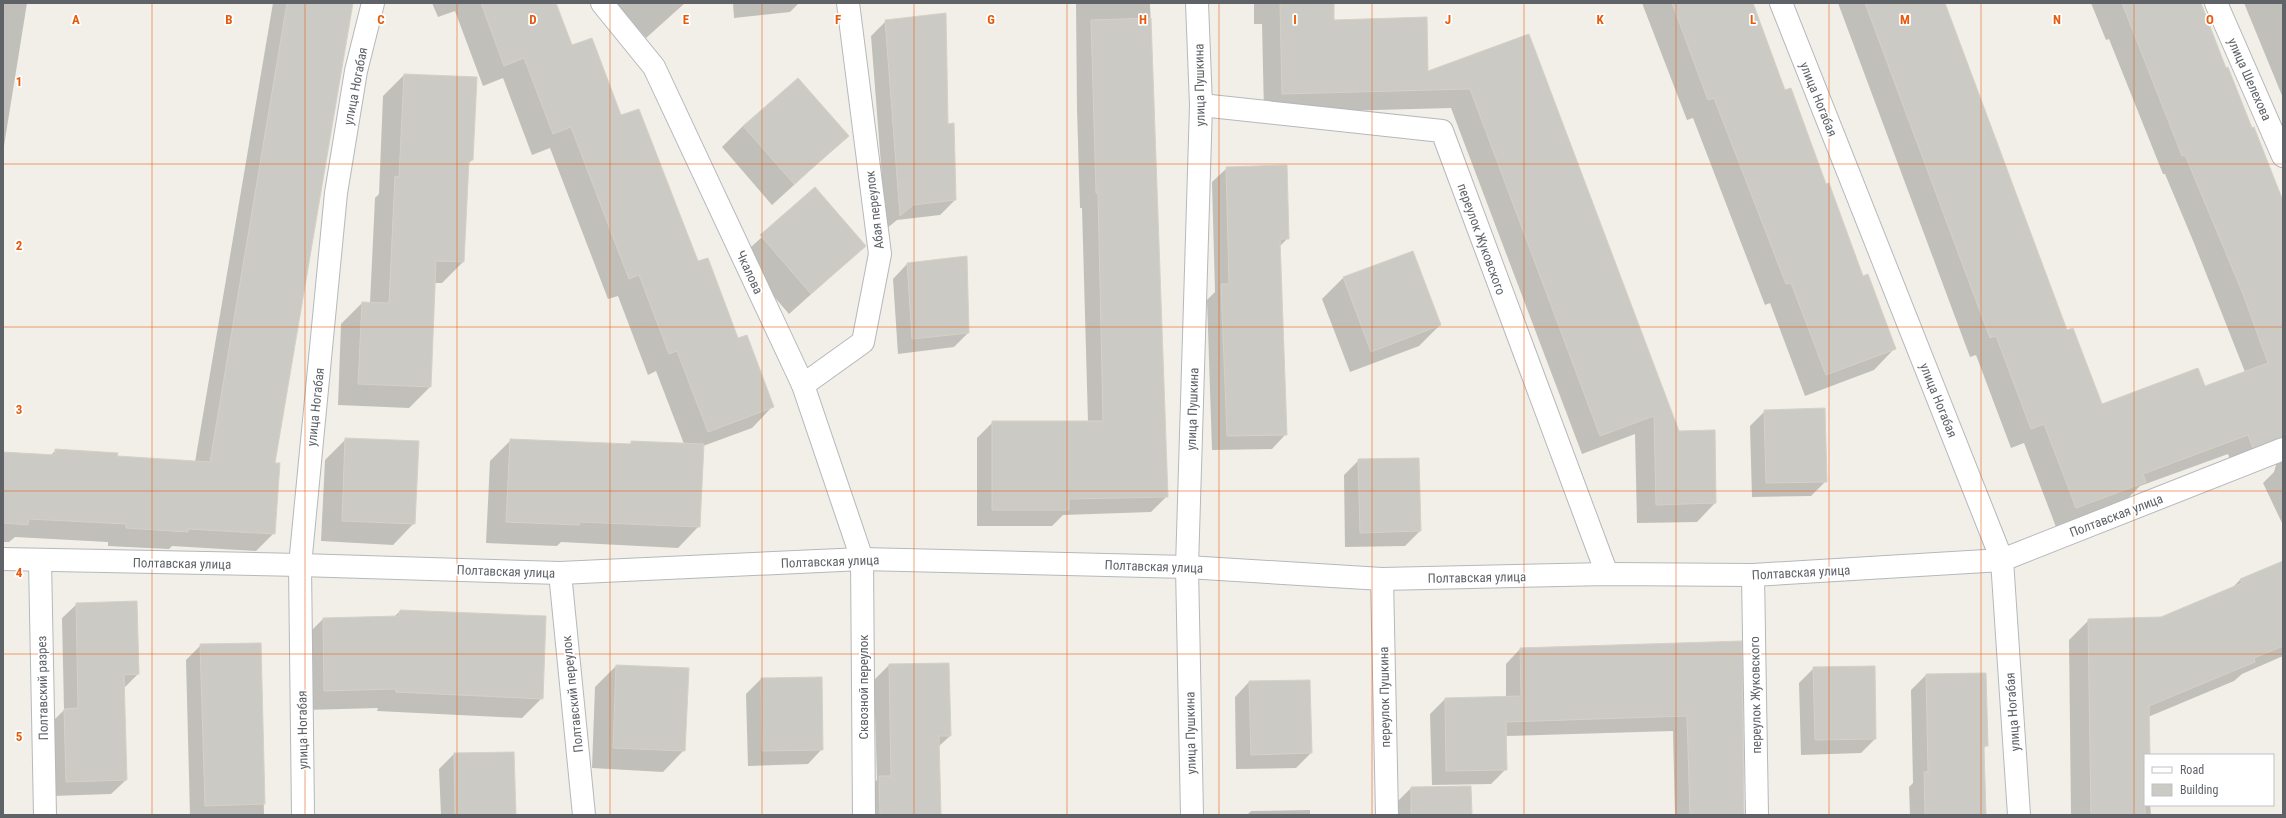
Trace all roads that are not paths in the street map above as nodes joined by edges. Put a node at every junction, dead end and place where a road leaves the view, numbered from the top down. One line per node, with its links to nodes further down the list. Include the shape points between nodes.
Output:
1 (373, 3): 15 (street, улица Ногабая, via 356,71 336,193)
2 (602, 3): 9 (street, Чкалова, via 654,67)
3 (848, 3): 9 (street, Абая переулок, via 880,254 863,342)
4 (1197, 3): 7 (street, улица Пушкина)
5 (1781, 3): 13 (street, улица Ногабая)
6 (2216, 3): 8 (street, улица Шелехова)
7 (1201, 106): 16 (street, улица Пушкина); 18 (street, переулок Жуковского, via 1442,131)
8 (2283, 156)
9 (803, 385): 11 (street, Чкалова)
10 (2283, 449): 13 (street, Полтавская улица)
11 (862, 559): 16 (street, Полтавская улица); 17 (street, Полтавская улица); 24 (street, Сквозной переулок)
12 (3, 560): 14 (street, Полтавская улица)
13 (2002, 560): 19 (street, Полтавская улица); 28 (street, улица Ногабая)
14 (40, 561): 15 (street, Полтавская улица); 21 (street, Полтавский разрез)
15 (300, 565): 17 (street, Полтавская улица); 22 (street, улица Ногабая)
16 (1187, 567): 20 (street, Полтавская улица); 25 (street, улица Пушкина)
17 (560, 573): 23 (street, Полтавский переулок)
18 (1607, 574): 19 (street, Полтавская улица); 20 (street, Полтавская улица)
19 (1753, 575): 27 (street, переулок Жуковского)
20 (1382, 579): 26 (street, переулок Пушкина)
21 (45, 815)
22 (303, 815)
23 (584, 815)
24 (864, 815)
25 (1192, 815)
26 (1387, 815)
27 (1757, 815)
28 (2019, 815)

